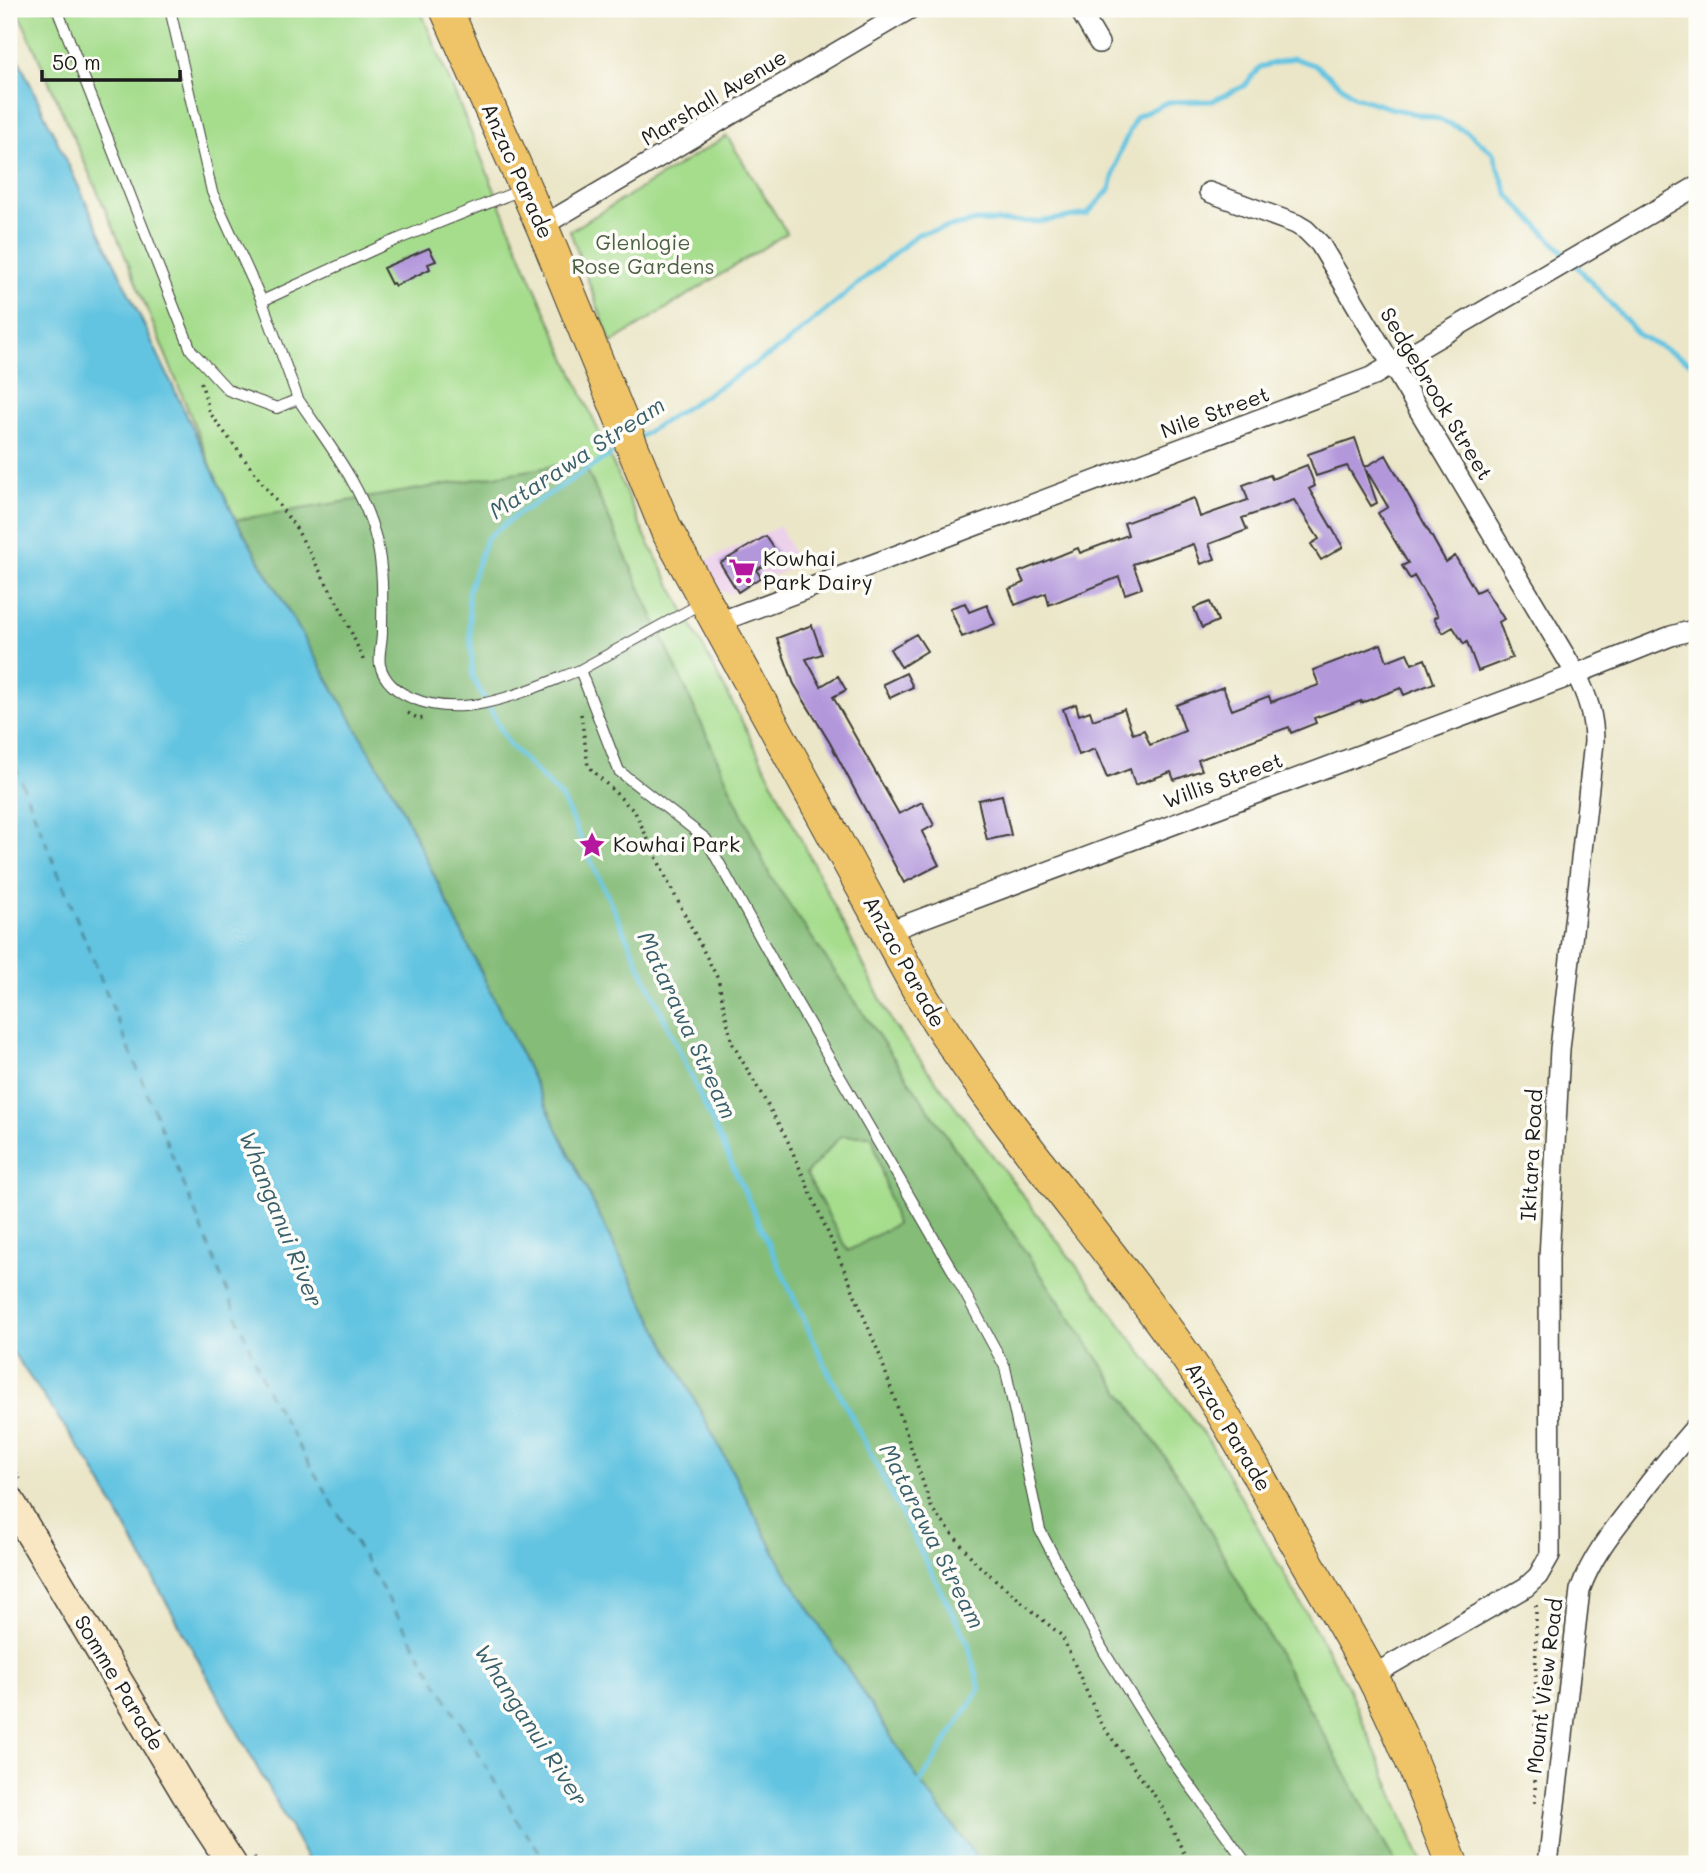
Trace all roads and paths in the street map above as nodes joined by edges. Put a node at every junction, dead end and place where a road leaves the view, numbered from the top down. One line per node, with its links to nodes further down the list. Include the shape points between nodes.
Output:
1 (57, 9): 12 (lane)
2 (170, 9): 11 (lane, via 212,191)
3 (446, 9): 8 (main road, Anzac Parade)
4 (910, 9): 10 (street, Marshall Avenue)
5 (1079, 9): 6 (street)
6 (1100, 43)
7 (1697, 186): 13 (street, Nile Street)
8 (525, 188): 10 (main road, Anzac Parade); 11 (lane)
9 (1209, 192): 13 (street, Sedgebrook Street, via 1296,224 1315,237)
10 (542, 226): 15 (main road, Anzac Parade, via 666,529)
11 (262, 300): 14 (lane)
12 (191, 350): 14 (lane, via 228,390 277,408); 18 (path, via 210,413 296,528 343,613)
13 (1393, 366): 15 (street, Nile Street, via 1342,390); 19 (street, Sedgebrook Street)
14 (298, 399): 17 (lane, via 370,516 382,573 380,664 398,693 428,705 465,706 503,698)
15 (713, 611): 17 (lane); 23 (main road, Anzac Parade)
16 (1697, 629): 19 (street)
17 (580, 670): 31 (lane, via 619,771 706,839 960,1285 1005,1367 1040,1530 1103,1650 1170,1758)
18 (369, 673)
19 (1576, 674): 23 (street, Willis Street); 26 (street, Ikitara Road, via 1593,716 1594,742 1560,1049 1549,1244 1551,1542 1546,1565)
20 (580, 706): 30 (path, via 588,766 635,812 718,979 732,1043 786,1137 850,1283 932,1508 976,1564 1062,1636 1101,1724 1160,1803)
21 (399, 708): 22 (path, via 419,719)
22 (431, 718)
23 (887, 932): 27 (main road, Anzac Parade, via 974,1076 1189,1361)
24 (1697, 1425): 28 (street, Mount View Road, via 1600,1549 1586,1574 1576,1613)
25 (13, 1519): 29 (main road, Somme Parade)
26 (1526, 1587): 27 (street, Ikitara Road); 28 (path, via 1536,1591 1535,1809)
27 (1371, 1676): 32 (main road, Anzac Parade)
28 (1552, 1816): 33 (street, Mount View Road)
29 (232, 1864)
30 (1189, 1864)
31 (1247, 1864)
32 (1452, 1864)
33 (1548, 1864)

